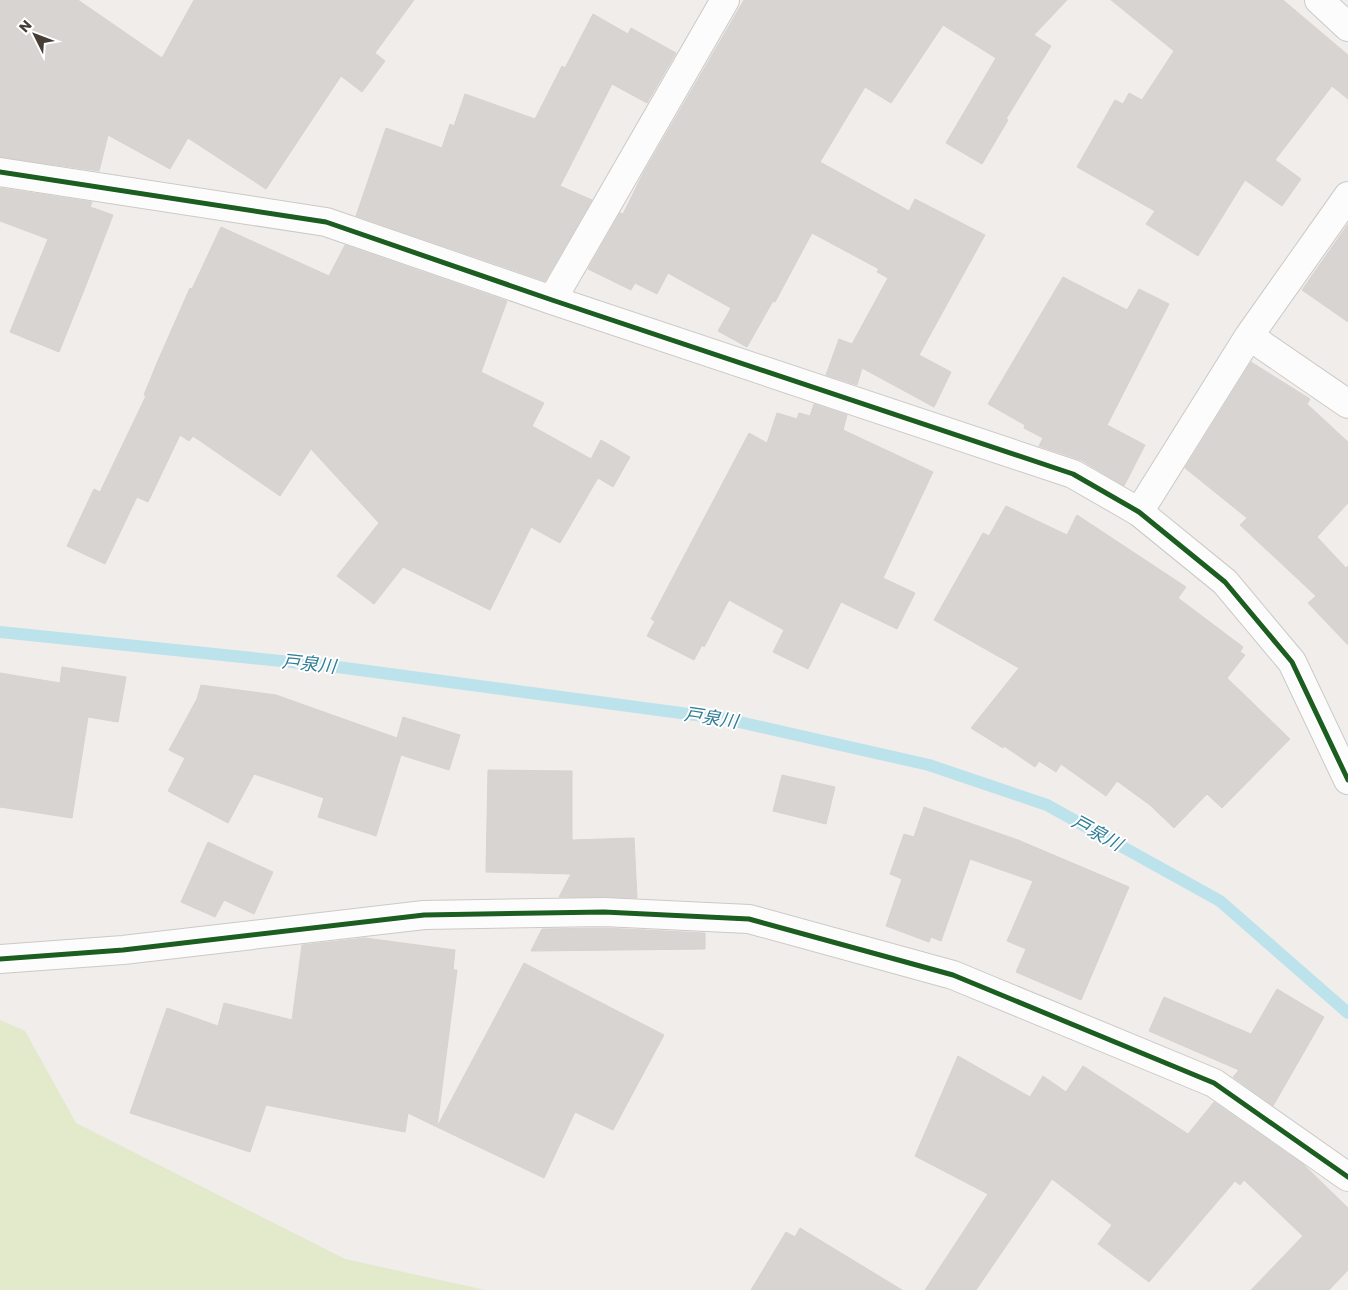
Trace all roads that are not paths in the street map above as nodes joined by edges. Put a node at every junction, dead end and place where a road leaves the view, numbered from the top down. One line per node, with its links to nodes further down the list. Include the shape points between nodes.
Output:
1 (725, 0): 6 (street)
2 (1319, 0): 3 (street)
3 (1348, 27)
4 (0, 172): 6 (street, via 326,222)
5 (1348, 196): 7 (street)
6 (552, 300): 9 (street, via 1073,474)
7 (1249, 336): 8 (street); 9 (street)
8 (1348, 404)
9 (1139, 512): 10 (street, via 1225,582 1292,662)
10 (1348, 780)
11 (0, 959): 12 (street, via 123,950 424,915 604,912 749,920 953,975 1214,1083)
12 (1348, 1177)

